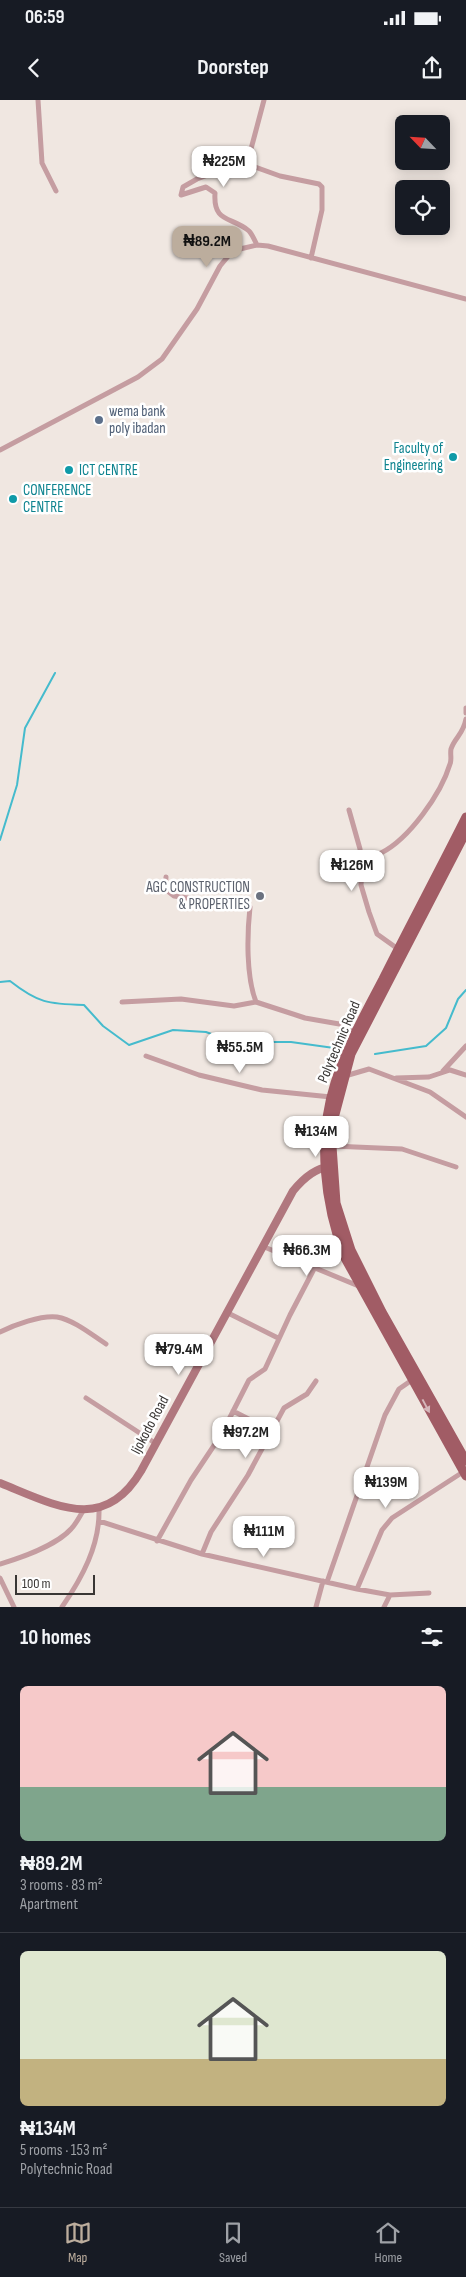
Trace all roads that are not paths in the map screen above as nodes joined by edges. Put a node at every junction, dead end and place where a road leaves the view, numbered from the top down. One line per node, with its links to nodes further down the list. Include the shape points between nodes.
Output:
1 (38, 100): 4 (street, via 42,163)
2 (264, 100): 3 (street)
3 (247, 164): 5 (street, via 197,179 183,187 181,195 206,187 215,193 216,210 250,231); 6 (street, via 322,187 322,210)
4 (56, 191)
5 (257, 245): 6 (street); 8 (street, via 230,254 162,359 130,381)
6 (311, 258): 7 (street)
7 (466, 299)
8 (0, 450)
9 (466, 708): 10 (street)
10 (466, 713)
11 (466, 719): 15 (street, via 464,731 451,749 450,764 423,814 397,844)
12 (349, 810): 15 (street)
13 (466, 817): 18 (main road, Polytechnic Road)
14 (466, 832): 26 (main road, Polytechnic Road, via 351,1054)
15 (362, 860): 16 (street); 18 (street, via 360,885 377,934)
16 (340, 864)
17 (166, 877): 20 (street, via 165,889 174,896 250,907 251,989)
18 (398, 949): 21 (main road, Polytechnic Road)
19 (122, 1002): 20 (street, via 181,999 234,1006)
20 (256, 1002): 21 (street)
21 (357, 1030): 28 (main road, Polytechnic Road)
22 (466, 1046): 24 (street)
23 (146, 1056): 28 (street, via 199,1075 262,1090)
24 (442, 1072): 25 (street, via 450,1070); 27 (street, via 429,1077)
25 (466, 1075)
26 (344, 1077): 27 (street, via 369,1069); 30 (main road, Polytechnic Road, via 334,1118)
27 (393, 1078): 29 (street, via 430,1092)
28 (331, 1097): 32 (main road, Polytechnic Road, via 326,1129)
29 (466, 1117)
30 (332, 1146): 31 (street, via 402,1149); 32 (main road, Polytechnic Road)
31 (456, 1167)
32 (329, 1171): 33 (main road, Ijokodo Road, via 310,1176 293,1191); 35 (main road, Polytechnic Road, via 336,1230 345,1258); 46 (main road, Polytechnic Road, via 354,1258)
33 (262, 1246): 34 (street); 36 (main road, Ijokodo Road)
34 (314, 1269): 35 (street); 38 (street)
35 (361, 1288): 40 (main road, Polytechnic Road)
36 (226, 1312): 38 (street); 45 (main road, Ijokodo Road)
37 (0, 1332): 39 (street, via 16,1324 56,1317 69,1321)
38 (278, 1338): 43 (street, via 265,1369 249,1380)
39 (106, 1344)
40 (412, 1380): 47 (main road, Polytechnic Road, one-way to 47); 56 (street, via 399,1389 385,1415)
41 (316, 1381): 44 (street, via 307,1394 284,1408)
42 (86, 1398): 45 (street)
43 (233, 1411): 44 (street); 52 (street)
44 (270, 1430): 53 (street, via 248,1475 211,1532)
45 (155, 1443): 50 (main road, Ijokodo Road, via 142,1471 126,1493)
46 (466, 1461)
47 (465, 1474): 57 (street, via 392,1518 382,1530)
48 (0, 1483): 49 (main road, Ijokodo Road, via 64,1507)
49 (84, 1509): 50 (main road, Ijokodo Road); 54 (street, via 71,1530 61,1537)
50 (98, 1509): 51 (street)
51 (99, 1521): 52 (street); 61 (street, via 89,1560)
52 (157, 1541): 53 (street)
53 (202, 1554): 56 (street)
54 (0, 1564)
55 (0, 1578): 60 (street)
56 (325, 1582): 57 (street); 62 (street)
57 (357, 1589): 59 (street)
58 (429, 1593): 59 (street)
59 (390, 1595): 63 (street)
60 (14, 1607)
61 (62, 1607)
62 (316, 1607)
63 (384, 1607)

